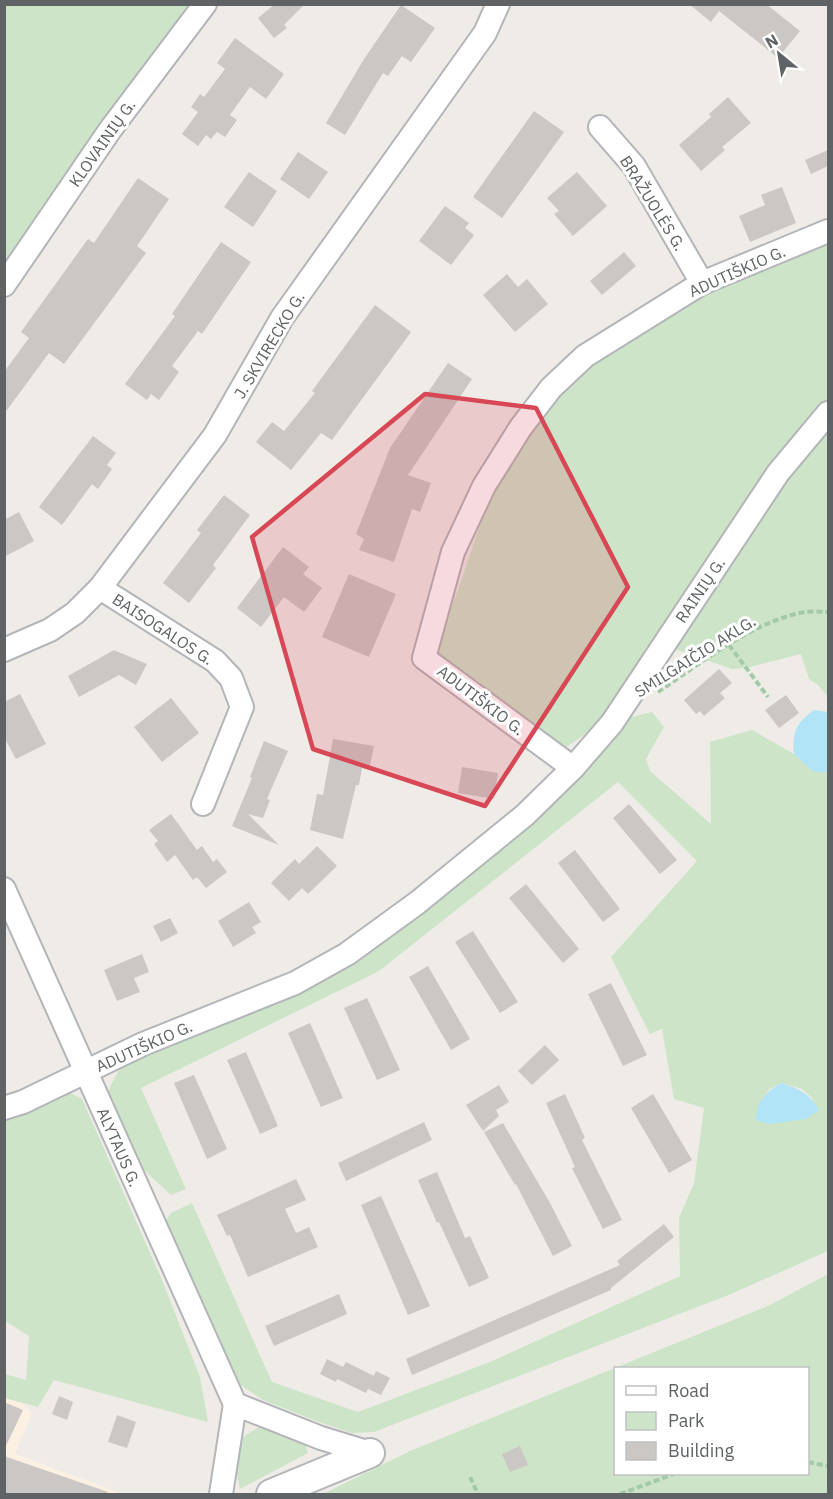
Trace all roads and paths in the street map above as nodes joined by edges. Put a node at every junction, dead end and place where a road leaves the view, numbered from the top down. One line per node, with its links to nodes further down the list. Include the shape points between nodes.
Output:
1 (205, 4): 6 (street, KLOVAINIŲ G., via 110,130)
2 (498, 4): 8 (street, J. SKVIRECKO G., via 485,33 282,318 215,435)
3 (600, 127): 5 (street, BRAŽUOLĖS G., via 634,166)
4 (828, 231): 5 (street, ADUTIŠKIO G.)
5 (702, 282): 14 (street, ADUTIŠKIO G., via 585,356 551,388 520,427 484,486 453,552 424,658)
6 (4, 285)
7 (828, 413): 14 (street, RAINIŲ G., via 778,473 612,723)
8 (100, 588): 11 (street, J. SKVIRECKO G., via 75,613 50,630); 15 (street, BAISOGALOS G., via 215,661 231,678 242,707)
9 (828, 612): 10 (path, SMILGAIČIO AKLG., via 805,612 774,621)
10 (729, 645): 12 (path, SMILGAIČIO AKLG.); 13 (path)
11 (4, 650)
12 (651, 697)
13 (768, 697)
14 (573, 768): 17 (street, ADUTIŠKIO G., via 525,815 347,954 295,983 143,1044)
15 (203, 804)
16 (4, 889): 17 (street, ALYTAUS G.)
17 (86, 1073): 18 (street, ADUTIŠKIO G.); 19 (street, ALYTAUS G.)
18 (4, 1108)
19 (235, 1404): 20 (street); 25 (street)
20 (370, 1453): 26 (street)
21 (809, 1462): 22 (path)
22 (828, 1466)
23 (669, 1475): 28 (path)
24 (470, 1477): 27 (path)
25 (221, 1494)
26 (271, 1494)
27 (478, 1494)
28 (620, 1494)

